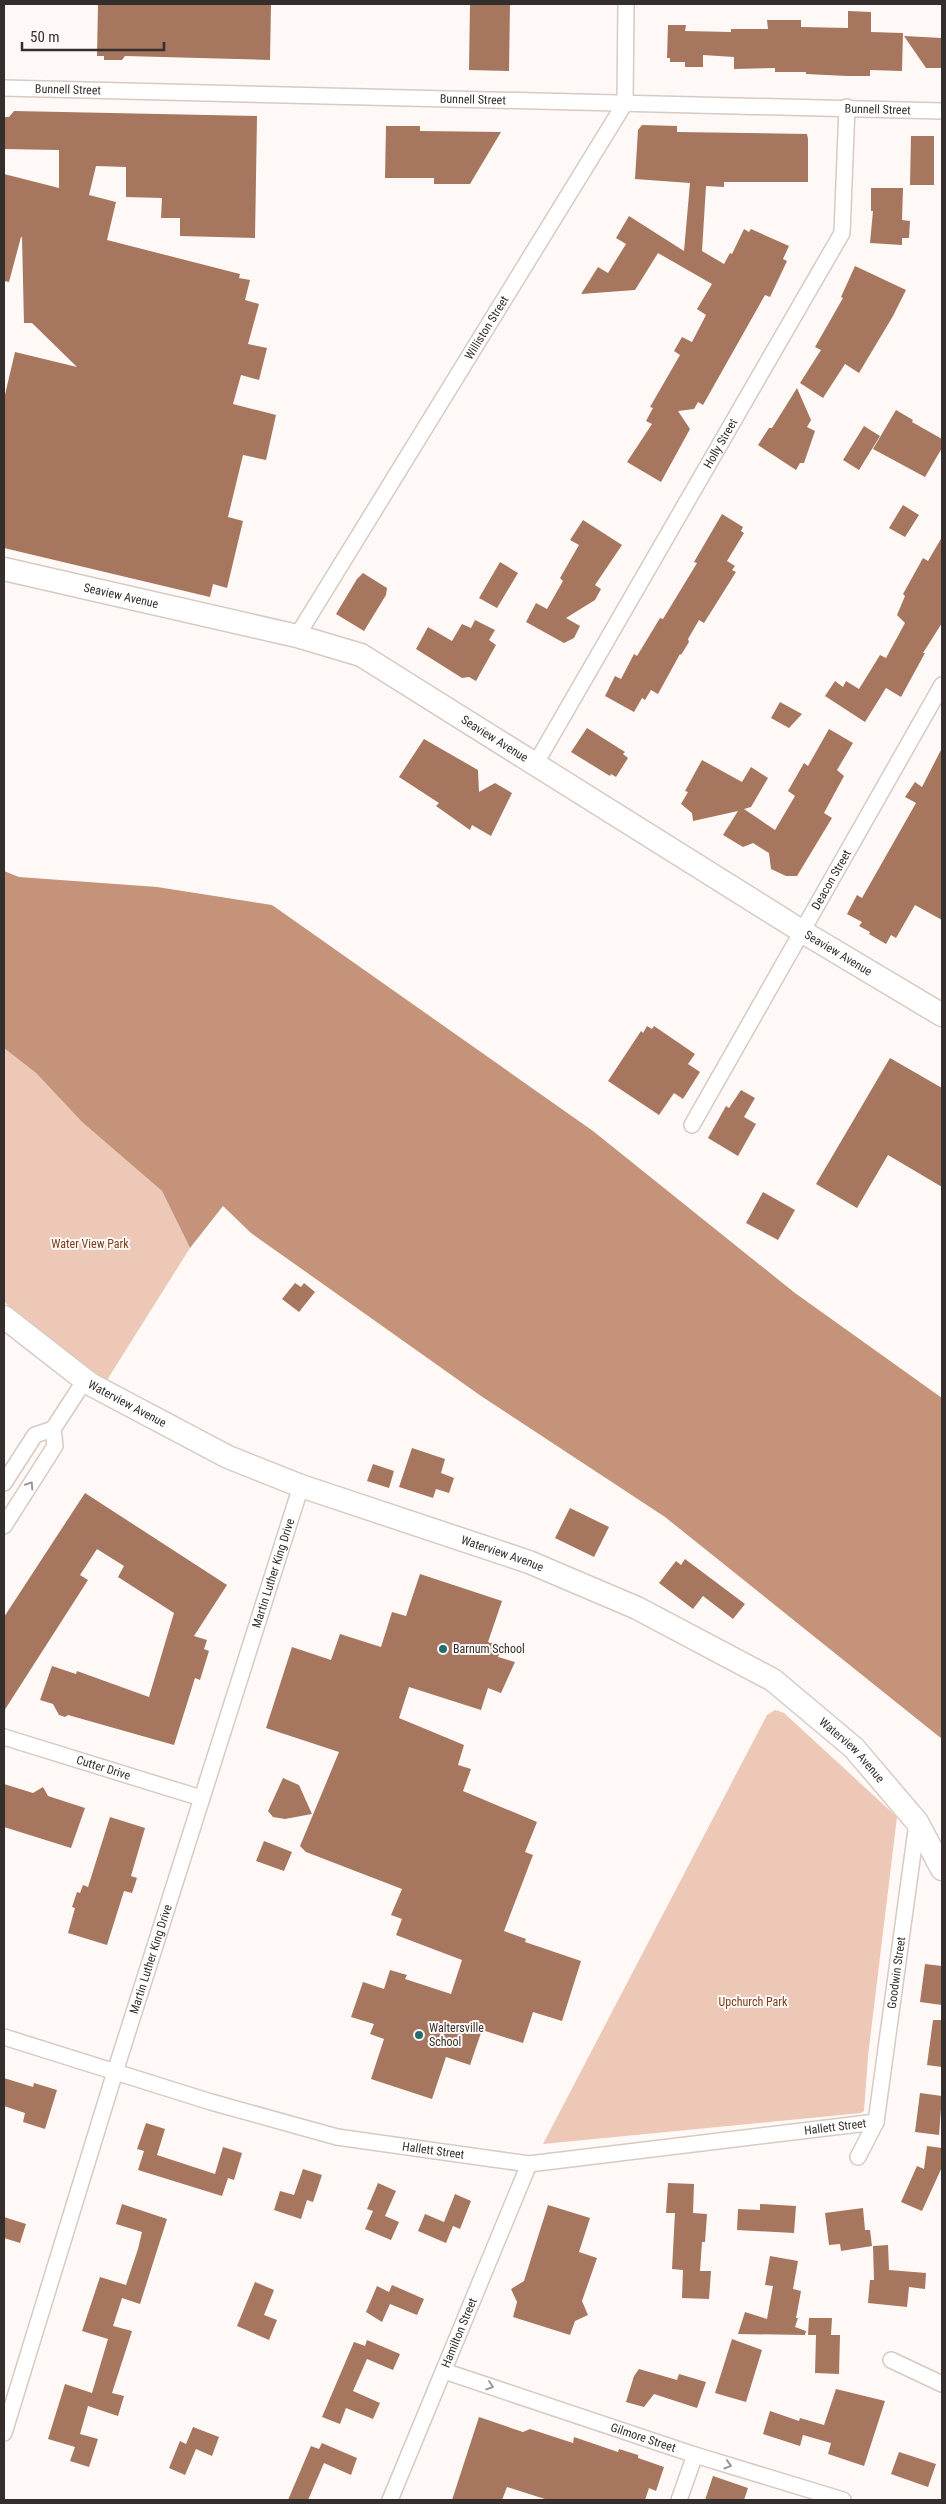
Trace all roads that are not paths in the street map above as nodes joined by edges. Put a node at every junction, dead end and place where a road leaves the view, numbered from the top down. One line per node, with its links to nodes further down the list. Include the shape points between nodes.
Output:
1 (626, 4): 3 (street)
2 (4, 88): 3 (street, Bunnell Street)
3 (625, 103): 4 (street, Bunnell Street); 7 (street, Williston Street)
4 (847, 107): 5 (street, Bunnell Street); 9 (street, Holly Street, via 842,233)
5 (942, 111)
6 (4, 568): 7 (street, Seaview Avenue)
7 (297, 636): 9 (street, Seaview Avenue, via 361,655)
8 (942, 685): 10 (street, Deacon Street)
9 (536, 763): 10 (street, Seaview Avenue)
10 (803, 932): 11 (street, Seaview Avenue); 12 (street, Deacon Street)
11 (942, 1015)
12 (692, 1125)
13 (4, 1317): 14 (street, Waterview Avenue)
14 (85, 1380): 15 (street); 17 (street, Waterview Avenue, via 228,1458)
15 (53, 1429): 16 (street, via 35,1434); 18 (street, one-way to 15, via 55,1446)
16 (4, 1483)
17 (301, 1486): 20 (street, Martin Luther King Drive); 21 (street, Waterview Avenue, via 529,1562 637,1608 749,1666 773,1680 854,1748)
18 (4, 1526)
19 (4, 1737): 20 (street, Cutter Drive)
20 (201, 1798): 24 (street, Martin Luther King Drive)
21 (917, 1822): 22 (street, Waterview Avenue); 25 (street, Goodwin Street)
22 (942, 1869)
23 (4, 2037): 24 (street, Hallett Street)
24 (115, 2072): 27 (street, Hallett Street, via 337,2138); 31 (street, Martin Luther King Drive)
25 (876, 2122): 26 (street, Goodwin Street); 27 (street, Hallett Street)
26 (858, 2157)
27 (529, 2164): 29 (street, Hamilton Street)
28 (891, 2360): 30 (street)
29 (444, 2371): 32 (street, Gilmore Street, one-way to 32); 33 (street, Hamilton Street)
30 (942, 2384)
31 (4, 2433)
32 (695, 2455): 34 (street); 35 (street, Gilmore Street, one-way to 35)
33 (390, 2500)
34 (678, 2500)
35 (843, 2500)

